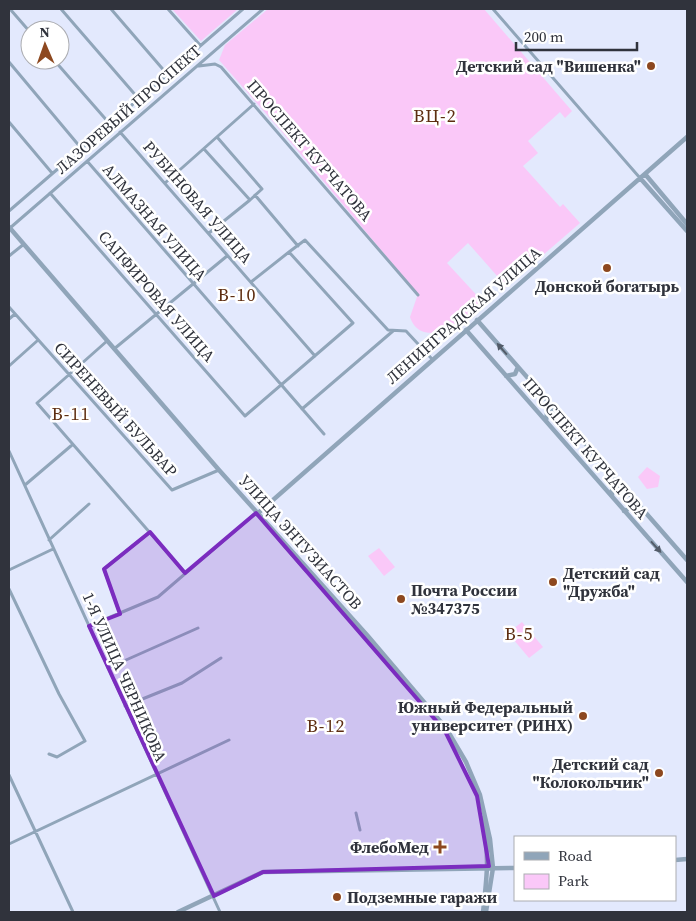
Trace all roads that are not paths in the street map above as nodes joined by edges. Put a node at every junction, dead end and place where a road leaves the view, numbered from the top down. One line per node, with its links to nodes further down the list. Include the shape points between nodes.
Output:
1 (10, 9): 8 (street)
2 (61, 9): 14 (street)
3 (111, 9): 13 (street)
4 (168, 9): 9 (street)
5 (243, 9): 9 (street, ЛАЗОРЕВЫЙ ПРОСПЕКТ)
6 (263, 9): 11 (street, ЛАЗОРЕВЫЙ ПРОСПЕКТ)
7 (492, 9): 25 (street)
8 (20, 20)
9 (200, 45): 13 (street, ЛАЗОРЕВЫЙ ПРОСПЕКТ)
10 (9, 62): 21 (street)
11 (193, 69): 15 (street, ПРОСПЕКТ КУРЧАТОВА, via 208,64 218,65); 18 (street, ЛАЗОРЕВЫЙ ПРОСПЕКТ)
12 (63, 70): 17 (street)
13 (167, 74): 14 (street, ЛАЗОРЕВЫЙ ПРОСПЕКТ)
14 (138, 98): 17 (street, ЛАЗОРЕВЫЙ ПРОСПЕКТ)
15 (254, 104): 19 (street); 42 (street, ПРОСПЕКТ КУРЧАТОВА)
16 (9, 122): 24 (street)
17 (110, 123): 21 (street, ЛАЗОРЕВЫЙ ПРОСПЕКТ)
18 (120, 132): 23 (street, ЛАЗОРЕВЫЙ ПРОСПЕКТ); 26 (street, РУБИНОВАЯ УЛИЦА)
19 (217, 137): 22 (street); 28 (street, via 262,189)
20 (687, 137): 25 (street, ЛЕНИНГРАДСКАЯ УЛИЦА)
21 (81, 148): 24 (street, ЛАЗОРЕВЫЙ ПРОСПЕКТ)
22 (204, 149): 26 (street); 29 (street)
23 (86, 161): 27 (street, ЛАЗОРЕВЫЙ ПРОСПЕКТ); 41 (street, АЛМАЗНАЯ УЛИЦА)
24 (52, 173): 30 (street, ЛАЗОРЕВЫЙ ПРОСПЕКТ)
25 (643, 176): 31 (street); 33 (street); 47 (street, ЛЕНИНГРАДСКАЯ УЛИЦА)
26 (165, 183): 34 (street, РУБИНОВАЯ УЛИЦА)
27 (50, 193): 32 (street, ЛАЗОРЕВЫЙ ПРОСПЕКТ); 45 (street, САПФИРОВАЯ УЛИЦА)
28 (255, 195): 29 (street); 36 (street)
29 (250, 200): 34 (street)
30 (9, 211)
31 (687, 224)
32 (9, 228): 35 (street, УЛИЦА ЭНТУЗИАСТОВ)
33 (687, 231)
34 (210, 234): 38 (street, РУБИНОВАЯ УЛИЦА)
35 (24, 244): 39 (street); 51 (street, УЛИЦА ЭНТУЗИАСТОВ)
36 (298, 246): 37 (street); 49 (street, via 305,240 388,330)
37 (289, 252): 40 (street); 53 (street, via 353,323)
38 (228, 255): 40 (street, РУБИНОВАЯ УЛИЦА); 41 (street)
39 (9, 256)
40 (251, 282): 53 (street, РУБИНОВАЯ УЛИЦА)
41 (192, 285): 45 (street); 59 (street, АЛМАЗНАЯ УЛИЦА)
42 (418, 295)
43 (9, 307): 44 (street, СИРЕНЕВЫЙ БУЛЬВАР)
44 (15, 314): 46 (street); 50 (street, СИРЕНЕВЫЙ БУЛЬВАР)
45 (156, 314): 52 (street); 59 (street, САПФИРОВАЯ УЛИЦА, via 245,416)
46 (9, 319)
47 (477, 320): 48 (street, ЛЕНИНГРАДСКАЯ УЛИЦА); 56 (street, ПРОСПЕКТ КУРЧАТОВА, one-way to 47)
48 (467, 330): 54 (street, ЛЕНИНГРАДСКАЯ УЛИЦА); 58 (street, ПРОСПЕКТ КУРЧАТОВА); 73 (street)
49 (393, 331): 54 (street, via 406,331); 60 (street)
50 (38, 341): 55 (street); 57 (street, СИРЕНЕВЫЙ БУЛЬВАР)
51 (107, 341): 52 (street, УЛИЦА ЭНТУЗИАСТОВ); 57 (street)
52 (114, 349): 66 (street, УЛИЦА ЭНТУЗИАСТОВ)
53 (315, 356): 59 (street)
54 (432, 359): 73 (street, ЛЕНИНГРАДСКАЯ УЛИЦА)
55 (9, 366)
56 (518, 367): 58 (street, via 514,374); 61 (street, ПРОСПЕКТ КУРЧАТОВА)
57 (69, 375): 64 (street, via 37,403); 66 (street, СИРЕНЕВЫЙ БУЛЬВАР, via 172,490)
58 (506, 376): 62 (street, ПРОСПЕКТ КУРЧАТОВА)
59 (281, 384): 60 (street, АЛМАЗНАЯ УЛИЦА)
60 (302, 409): 63 (street, АЛМАЗНАЯ УЛИЦА)
61 (557, 412): 62 (street, via 547,413); 68 (street, ПРОСПЕКТ КУРЧАТОВА)
62 (546, 421): 69 (street, ПРОСПЕКТ КУРЧАТОВА)
63 (324, 434)
64 (72, 445): 67 (street); 74 (street)
65 (9, 452): 67 (street, 1-Я УЛИЦА ЧЕРНИКОВА)
66 (218, 470): 73 (street, УЛИЦА ЭНТУЗИАСТОВ)
67 (25, 485): 75 (street, 1-Я УЛИЦА ЧЕРНИКОВА)
68 (622, 486): 69 (street, via 612,490); 70 (street, ПРОСПЕКТ КУРЧАТОВА)
69 (612, 497): 72 (street, ПРОСПЕКТ КУРЧАТОВА)
70 (635, 501): 72 (street, via 634,507); 77 (street, ПРОСПЕКТ КУРЧАТОВА)
71 (90, 504): 75 (street)
72 (624, 511): 80 (street, ПРОСПЕКТ КУРЧАТОВА, one-way to 80)
73 (257, 513): 79 (street, ЛЕНИНГРАДСКАЯ УЛИЦА); 97 (street, УЛИЦА ЭНТУЗИАСТОВ, via 446,728 480,795 490,839)
74 (150, 532): 79 (street); 82 (street, via 104,570)
75 (49, 540): 76 (street, 1-Я УЛИЦА ЧЕРНИКОВА)
76 (53, 549): 78 (street); 83 (street, 1-Я УЛИЦА ЧЕРНИКОВА)
77 (687, 560)
78 (9, 570)
79 (185, 573): 82 (street, ЛЕНИНГРАДСКАЯ УЛИЦА, via 158,597)
80 (687, 582)
81 (9, 589): 89 (street, via 85,741 57,757)
82 (120, 614): 83 (street, ЛЕНИНГРАДСКАЯ УЛИЦА)
83 (89, 626): 86 (street, 1-Я УЛИЦА ЧЕРНИКОВА)
84 (198, 628): 86 (street)
85 (221, 658): 87 (street, via 182,683)
86 (108, 668): 87 (street, 1-Я УЛИЦА ЧЕРНИКОВА)
87 (126, 706): 90 (street, 1-Я УЛИЦА ЧЕРНИКОВА)
88 (229, 740): 90 (street)
89 (49, 754)
90 (156, 774): 94 (street); 98 (street, 1-Я УЛИЦА ЧЕРНИКОВА)
91 (9, 775): 94 (street)
92 (356, 812): 93 (street)
93 (360, 830)
94 (36, 833): 95 (street); 99 (street)
95 (9, 844)
96 (514, 866): 97 (street)
97 (491, 867): 98 (street, via 263,872); 102 (street, УЛИЦА ЭНТУЗИАСТОВ)
98 (214, 896): 100 (street); 101 (street, 1-Я УЛИЦА ЧЕРНИКОВА)
99 (72, 912)
100 (178, 912)
101 (220, 912)
102 (485, 912)

